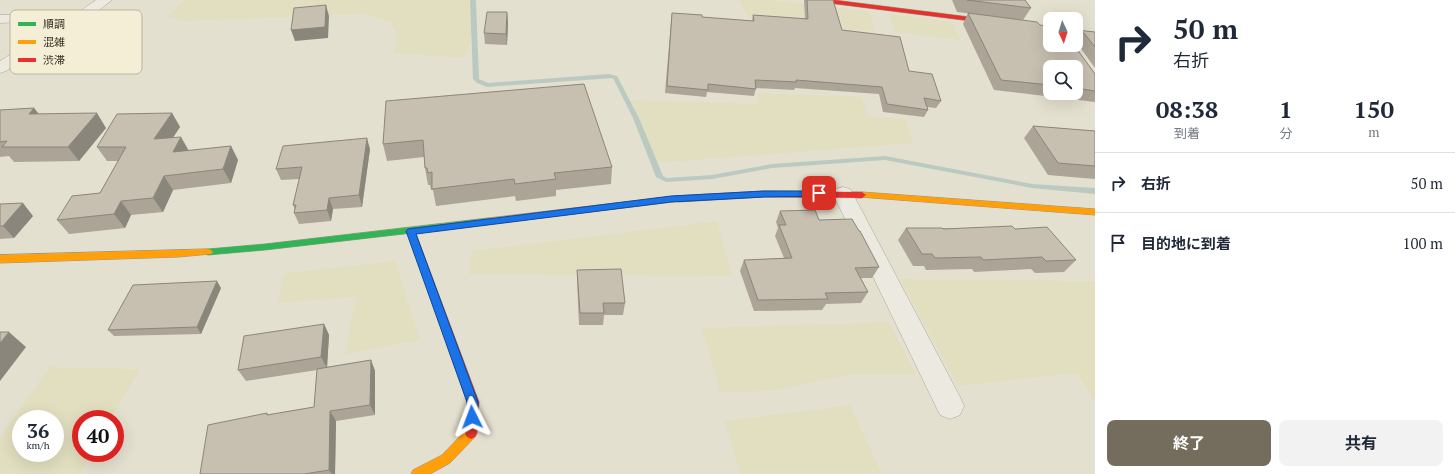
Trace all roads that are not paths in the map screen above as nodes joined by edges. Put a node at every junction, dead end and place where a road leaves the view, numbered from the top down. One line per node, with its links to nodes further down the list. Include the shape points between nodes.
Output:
1 (106, 0): 3 (street)
2 (820, 0): 6 (street)
3 (91, 10)
4 (0, 19): 5 (street)
5 (10, 19)
6 (1043, 27)
7 (10, 62): 8 (street)
8 (0, 68)
9 (843, 194): 10 (street); 11 (street, via 764,194 671,199); 13 (street)
10 (1095, 212)
11 (411, 231): 12 (street, via 178,254); 14 (street, via 473,402 472,432 446,459)
12 (0, 259)
13 (950, 406)
14 (417, 474)

